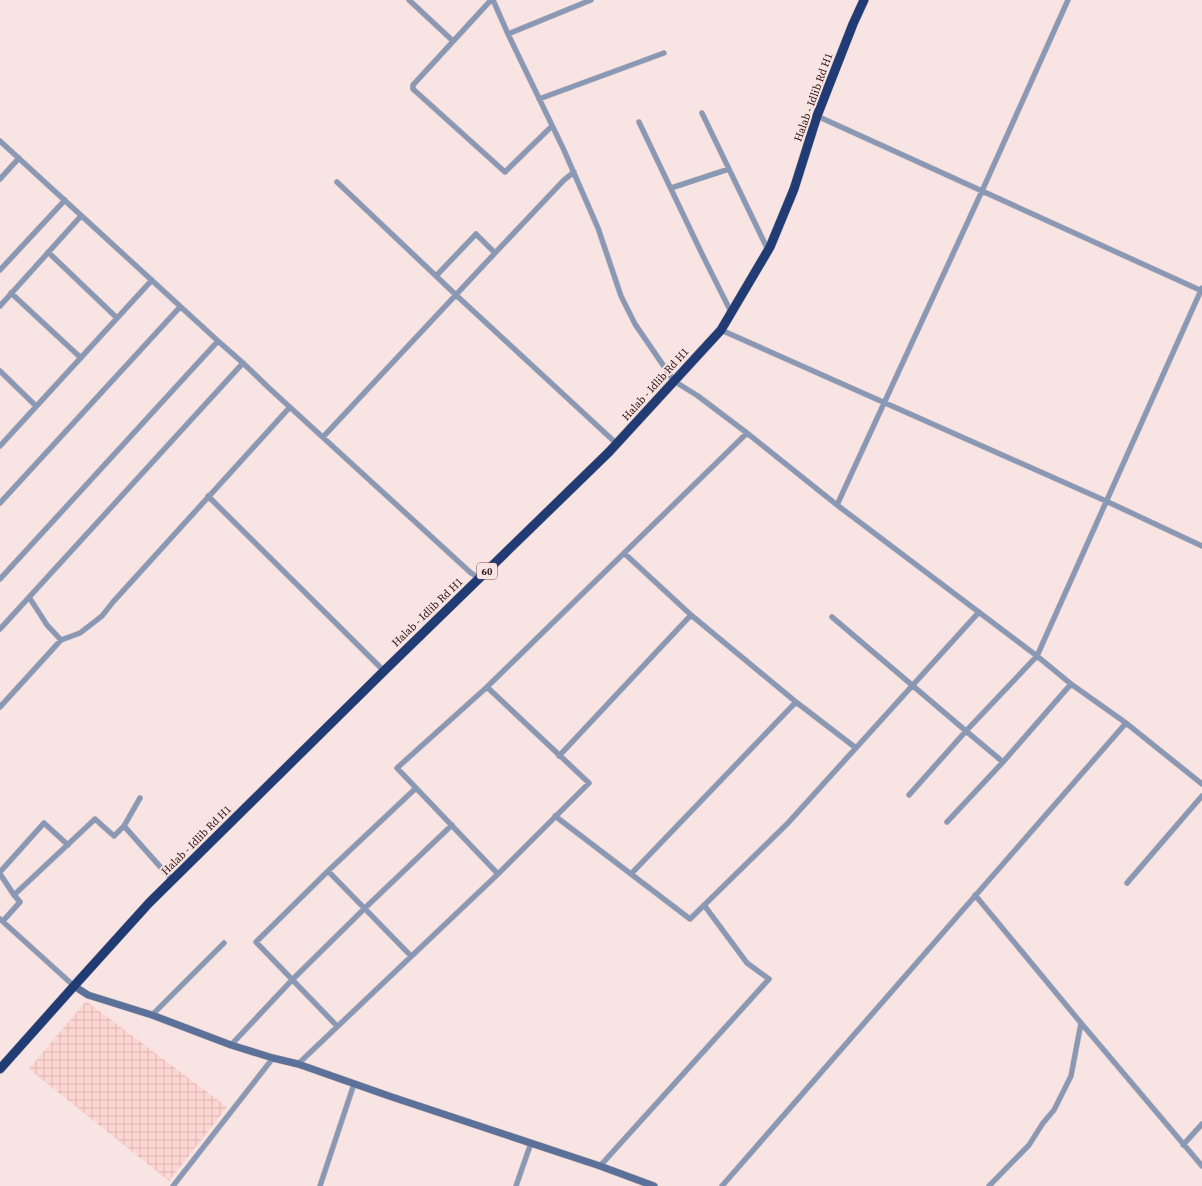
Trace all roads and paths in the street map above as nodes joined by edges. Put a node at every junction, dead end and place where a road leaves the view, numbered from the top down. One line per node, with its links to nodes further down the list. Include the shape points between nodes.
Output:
1 (409, 0): 7 (street)
2 (492, 0): 6 (street); 7 (street)
3 (591, 0): 6 (street)
4 (864, 0): 11 (highway, Halab - Idlib Rd H1 / 60)
5 (1068, 0): 21 (street)
6 (508, 34): 9 (street)
7 (453, 41): 13 (street, via 413,85 413,89 505,172)
8 (664, 53): 9 (street)
9 (539, 98): 13 (street)
10 (702, 113): 16 (street)
11 (817, 116): 21 (street); 24 (highway, Halab - Idlib Rd H1 / 60, via 794,189)
12 (639, 122): 20 (street)
13 (552, 126): 17 (street)
14 (0, 141): 15 (street)
15 (19, 158): 18 (street); 22 (street)
16 (729, 169): 20 (street); 24 (street)
17 (574, 172): 26 (street); 42 (street, via 598,228 621,296 635,324)
18 (0, 179)
19 (337, 182): 28 (street)
20 (671, 188): 35 (street)
21 (982, 191): 30 (street); 43 (street)
22 (65, 200): 23 (street); 27 (street)
23 (81, 216): 25 (street); 29 (street)
24 (768, 250): 35 (highway, Halab - Idlib Rd H1 / 60)
25 (48, 252): 31 (street); 36 (street)
26 (495, 253): 28 (street, via 476,234); 32 (street)
27 (0, 270)
28 (436, 276): 32 (street)
29 (152, 280): 34 (street); 36 (street)
30 (1202, 290): 51 (street)
31 (11, 293): 33 (street); 39 (street)
32 (456, 295): 47 (street); 48 (street)
33 (0, 306)
34 (180, 306): 38 (street); 52 (street)
35 (731, 312): 37 (highway, Halab - Idlib Rd H1 / 60)
36 (117, 318): 39 (street)
37 (721, 330): 42 (highway, Halab - Idlib Rd H1 / 60); 43 (street)
38 (218, 341): 40 (street); 57 (street)
39 (81, 358): 44 (street)
40 (243, 363): 45 (street); 58 (street)
41 (0, 371): 44 (street)
42 (674, 381): 46 (street); 48 (highway, Halab - Idlib Rd H1 / 60)
43 (885, 402): 51 (street); 53 (street)
44 (36, 406): 49 (street)
45 (290, 407): 47 (street); 50 (street)
46 (747, 433): 53 (street); 55 (street)
47 (323, 437): 56 (street)
48 (617, 444): 56 (highway, Halab - Idlib Rd H1 / 60)
49 (0, 445)
50 (208, 496): 63 (street, via 102,616 80,633); 65 (street)
51 (1106, 501): 54 (street); 64 (street)
52 (0, 503)
53 (838, 505): 59 (street)
54 (1202, 546)
55 (624, 553): 60 (street); 68 (street)
56 (479, 578): 65 (highway, Halab - Idlib Rd H1 / 60)
57 (0, 579)
58 (29, 597): 62 (street); 63 (street, via 47,625)
59 (979, 612): 64 (street); 67 (street)
60 (691, 615): 69 (street); 74 (street)
61 (832, 617): 67 (street)
62 (0, 629)
63 (61, 640): 70 (street)
64 (1036, 656): 66 (street); 72 (street)
65 (384, 671): 90 (highway, Halab - Idlib Rd H1 / 60)
66 (1071, 684): 71 (street); 75 (street)
67 (912, 685): 72 (street); 73 (street)
68 (487, 687): 74 (street); 77 (street, via 397,768)
69 (796, 702): 73 (street); 89 (street)
70 (0, 707)
71 (1126, 723): 76 (street); 93 (street)
72 (966, 731): 75 (street); 78 (street)
73 (856, 748): 94 (street, via 788,823)
74 (560, 756): 81 (street, via 588,783)
75 (1003, 762): 82 (street)
76 (1202, 784)
77 (416, 788): 83 (street); 86 (street)
78 (909, 795)
79 (1202, 796): 91 (street)
80 (140, 798): 84 (street)
81 (555, 816): 88 (street); 89 (street)
82 (947, 822)
83 (452, 825): 88 (street); 95 (street)
84 (124, 826): 85 (street, via 114,836 95,819); 90 (street)
85 (68, 845): 87 (street, via 44,823); 92 (street)
86 (328, 871): 95 (street); 99 (street, via 256,942)
87 (0, 873): 92 (street)
88 (498, 874): 98 (street)
89 (631, 874): 94 (street, via 690,919)
90 (172, 880): 100 (highway, Halab - Idlib Rd H1 / 60)
91 (1127, 883)
92 (14, 895): 96 (street, via 20,902)
93 (975, 895): 102 (street); 118 (street)
94 (704, 905): 112 (street, via 747,964 769,979)
95 (364, 909): 98 (street); 99 (street)
96 (1, 920): 100 (street)
97 (224, 944): 101 (street)
98 (411, 956): 103 (street)
99 (292, 980): 103 (street); 104 (street)
100 (74, 986): 101 (street, via 88,995); 107 (highway, Halab - Idlib Rd H1 / 60)
101 (152, 1015): 104 (street)
102 (1081, 1023): 111 (street); 119 (street, via 1070,1076 1054,1110 1029,1145)
103 (337, 1026): 106 (street)
104 (231, 1044): 105 (street)
105 (273, 1058): 106 (street); 114 (street)
106 (298, 1064): 108 (street)
107 (0, 1069)
108 (354, 1084): 110 (street); 115 (street)
109 (1202, 1124): 111 (street)
110 (531, 1143): 112 (street); 116 (street)
111 (1183, 1144): 113 (street)
112 (600, 1166): 117 (street)
113 (1202, 1166)
114 (173, 1186)
115 (320, 1186)
116 (516, 1186)
117 (654, 1186)
118 (722, 1186)
119 (989, 1186)

